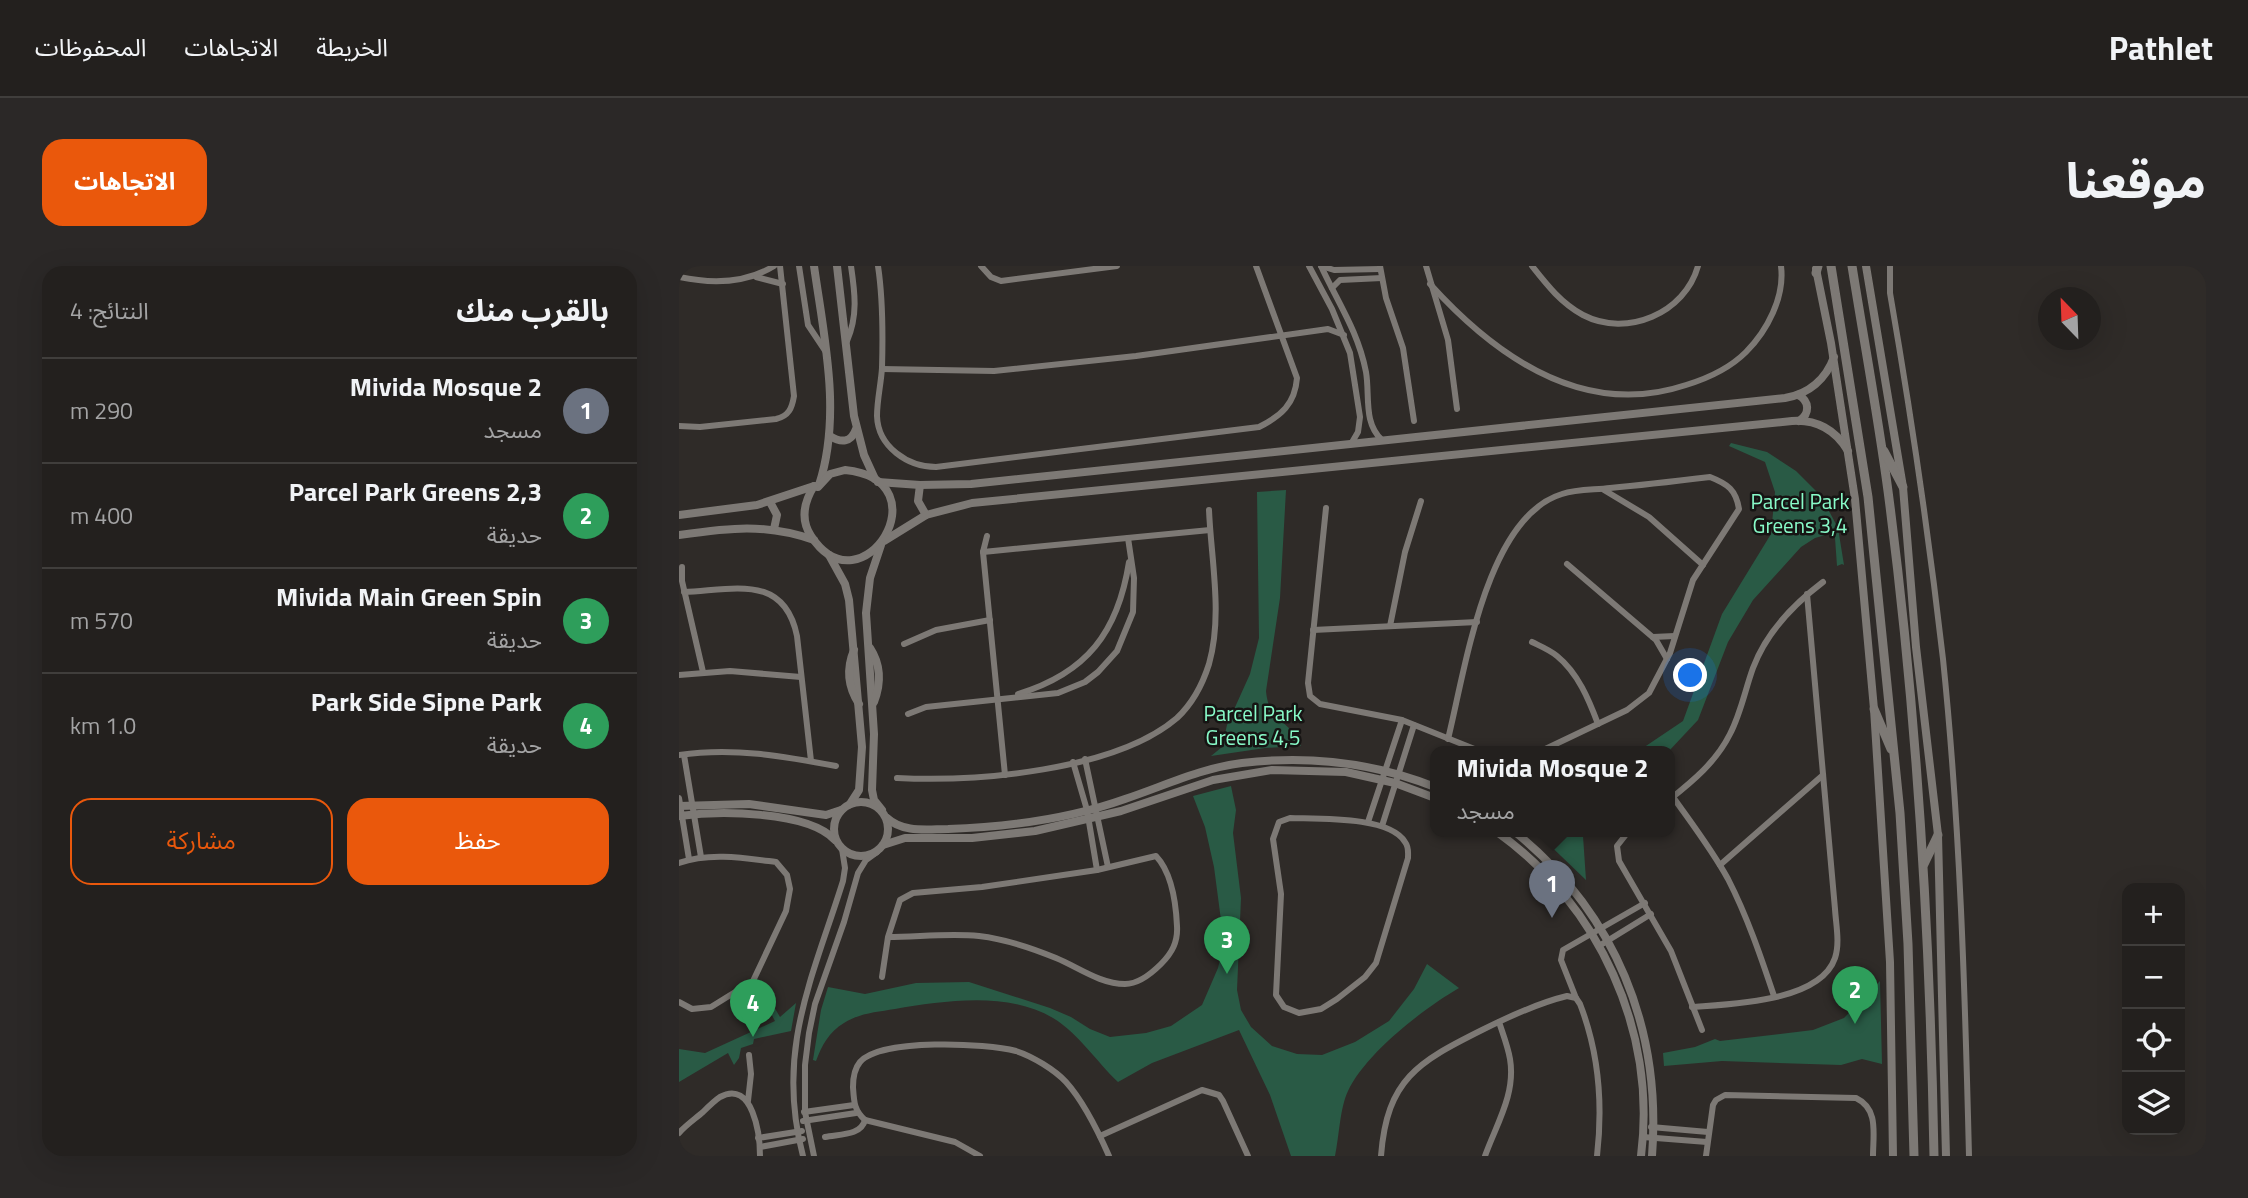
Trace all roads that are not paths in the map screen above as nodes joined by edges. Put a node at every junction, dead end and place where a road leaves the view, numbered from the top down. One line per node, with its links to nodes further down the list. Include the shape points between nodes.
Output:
1 (773, 266): 24 (street)
2 (779, 266): 26 (street)
3 (799, 266): 32 (street, via 808,325)
4 (814, 266): 32 (street)
5 (837, 266): 31 (street)
6 (852, 266): 31 (street, via 856,305)
7 (878, 266): 34 (street)
8 (981, 266): 9 (street, via 1002,281)
9 (1118, 266)
10 (1256, 266): 30 (street)
11 (1309, 266): 29 (street)
12 (1321, 266): 21 (street, via 1334,270); 28 (street)
13 (1426, 266): 27 (street)
14 (1532, 266): 15 (street, via 1560,300 1585,316 1614,323 1644,320 1671,308 1685,295)
15 (1698, 266)
16 (1781, 266): 27 (street, via 1781,286 1767,325 1737,361 1684,386 1629,396 1595,393 1525,365 1458,315)
17 (1831, 266): 105 (main road, via 1868,497)
18 (1852, 266): 46 (main road)
19 (1866, 266): 51 (street)
20 (1890, 266): 193 (street, via 1890,293 1943,661 1963,973)
21 (1380, 267): 25 (street)
22 (1817, 268): 33 (street)
23 (679, 277): 24 (street, via 717,281)
24 (754, 277): 26 (street)
25 (1382, 278): 28 (street, via 1340,280); 39 (street, via 1403,348)
26 (783, 284): 41 (street, via 794,396 787,414 776,419)
27 (1430, 284): 38 (street, via 1448,340)
28 (1332, 288): 36 (street, via 1361,350)
29 (1344, 335): 30 (street, via 1328,329); 37 (street)
30 (1283, 336): 34 (street, via 994,371); 34 (street, via 1295,369 1296,389 1286,410 1259,427 936,467 905,460 884,440 877,418)
31 (846, 343): 42 (street)
32 (826, 352): 43 (street)
33 (1833, 357): 35 (street, via 1821,380); 47 (street)
34 (882, 369)
35 (1798, 395): 40 (street, via 1806,400 1808,409); 44 (street)
36 (1369, 405): 37 (street); 44 (street, via 1370,424)
37 (1358, 406): 45 (street, via 1360,425)
38 (1457, 409)
39 (1414, 421)
40 (1799, 421): 47 (street, via 1819,424); 58 (street, via 972,502)
41 (679, 426)
42 (856, 429): 43 (street, via 846,441); 48 (street)
43 (830, 436): 50 (street)
44 (1382, 440): 45 (street)
45 (1350, 444): 49 (street, via 971,484)
46 (1881, 446): 51 (main road); 138 (main road, via 1900,596)
47 (1847, 451): 95 (street)
48 (876, 480): 49 (street); 50 (street, via 845,470 830,474); 65 (street, via 886,492 893,517)
49 (920, 485): 58 (street, via 918,501)
50 (816, 486): 54 (street); 64 (street, via 804,513 805,527)
51 (1903, 487): 128 (street)
52 (1602, 489): 70 (street, via 1649,517); 70 (street, via 1710,477 1728,484 1739,509); 76 (street, via 1563,493 1541,503 1524,519 1504,548)
53 (1421, 501): 77 (street)
54 (770, 502): 57 (street); 59 (street, via 777,515)
55 (1327, 508): 78 (street)
56 (1209, 510): 60 (street)
57 (679, 515)
58 (926, 516): 65 (street)
59 (774, 529): 61 (street, via 733,528); 64 (street)
60 (1210, 530): 63 (street); 104 (street, via 1214,634 1209,665 1197,691 1178,716 1156,732)
61 (679, 535)
62 (987, 536): 66 (street)
63 (1128, 538): 66 (street); 68 (street)
64 (814, 540): 67 (street)
65 (883, 542): 67 (street, via 857,558); 83 (street, via 867,595)
66 (983, 552): 75 (street)
67 (829, 555): 84 (street, via 845,584)
68 (1130, 556): 91 (street, via 1121,600 1101,641 1059,677); 91 (street, via 1133,612 1125,638 1109,662 1070,690)
69 (1567, 564): 80 (street)
70 (1703, 565): 79 (street, via 1693,580)
71 (682, 567): 73 (street)
72 (1823, 582): 74 (street)
73 (684, 592): 88 (street); 90 (street, via 751,590 778,598 794,622)
74 (1807, 594): 111 (street); 115 (street, via 1763,648 1719,752)
75 (990, 620): 82 (street, via 936,630); 92 (street)
76 (1477, 622): 77 (street); 100 (street)
77 (1390, 626): 78 (street)
78 (1313, 630): 97 (street, via 1310,695 1320,704)
79 (1675, 636): 80 (street); 87 (street)
80 (1652, 637): 87 (street)
81 (1532, 642): 98 (street, via 1557,656 1572,673 1588,695)
82 (904, 644)
83 (868, 645): 85 (street); 93 (street, via 879,674)
84 (855, 647): 86 (street); 94 (street, via 849,678)
85 (869, 657): 86 (street); 93 (street)
86 (856, 659): 94 (street)
87 (1667, 659): 98 (street, via 1640,702)
88 (703, 672): 89 (street); 90 (street)
89 (679, 674)
90 (801, 677): 106 (street)
91 (1009, 697): 92 (street)
92 (998, 698): 96 (street, via 926,707); 109 (street)
93 (872, 701): 94 (street); 122 (street, via 872,790)
94 (860, 702): 120 (street, via 859,790)
95 (1874, 709): 105 (main road); 189 (street, via 1890,962)
96 (908, 714)
97 (1402, 720): 99 (street); 110 (street)
98 (1598, 724): 102 (street)
99 (1414, 725): 100 (street); 113 (street)
100 (1448, 739): 101 (street)
101 (1466, 746)
102 (1552, 746)
103 (681, 755): 106 (street, via 750,752); 119 (street)
104 (1085, 759): 107 (street); 121 (street)
105 (1895, 759): 190 (main road, via 1907,932)
106 (811, 761): 108 (street)
107 (1073, 762): 109 (street); 121 (street)
108 (836, 766)
109 (1005, 775): 112 (street)
110 (1384, 775): 113 (street); 121 (street, via 1358,764 1311,759 1238,764); 125 (street, via 1319,770 1246,773); 126 (street)
111 (1823, 775): 137 (street); 147 (street, via 1836,954 1817,980)
112 (897, 778)
113 (1397, 779): 114 (street); 116 (street); 127 (street)
114 (1430, 786)
115 (1675, 795)
116 (1430, 796)
117 (679, 803): 119 (street); 124 (street)
118 (1675, 803): 137 (street)
119 (692, 805): 120 (street, via 750,804 826,815); 123 (street)
120 (846, 806): 122 (street, via 865,802); 132 (street, via 835,821)
121 (1091, 809): 122 (street, via 986,828 905,828); 125 (street)
122 (884, 814): 133 (street, via 889,827)
123 (693, 815): 124 (street); 132 (street, via 737,813 780,818 819,828); 134 (street)
124 (680, 816): 135 (street)
125 (1093, 819): 133 (street, via 1009,835 905,838); 139 (street); 140 (street)
126 (1368, 822): 127 (street); 127 (street, via 1290,818 1275,829 1281,894 1276,995 1283,1007 1299,1013 1330,1004 1376,963 1408,858 1404,839)
127 (1382, 826)
128 (1938, 835): 138 (main road); 192 (street)
129 (1503, 837): 143 (street, via 1539,867)
130 (1520, 837): 143 (street, via 1560,874)
131 (1624, 837): 141 (street, via 1618,856)
132 (840, 846): 133 (street, via 858,856); 157 (street, via 843,881 798,1023)
133 (880, 849): 156 (street, via 856,877 815,1004 807,1048)
134 (701, 857): 135 (street); 149 (street, via 776,862 787,875 790,889 786,911 753,981 711,1007 692,1009)
135 (689, 859): 136 (street)
136 (679, 863)
137 (1720, 865): 147 (street, via 1752,933)
138 (1924, 866): 191 (main road)
139 (1108, 867): 140 (street); 144 (street, via 1156,856 1176,911 1177,941 1168,957 1154,971 1128,984 1111,983 1056,958 979,936)
140 (1097, 870): 144 (street, via 907,894 900,900)
141 (1646, 903): 142 (street); 143 (street)
142 (1651, 914): 145 (street); 150 (street)
143 (1597, 932): 145 (street); 148 (street, via 1565,948 1561,955)
144 (888, 937): 146 (street)
145 (1603, 943): 162 (street, via 1631,1023 1643,1087); 163 (street, via 1629,986 1645,1037)
146 (881, 977)
147 (1774, 996): 150 (street)
148 (1576, 998): 151 (street, via 1564,996); 184 (street, via 1590,1033 1598,1073)
149 (679, 1002)
150 (1692, 1007): 152 (street)
151 (1499, 1022): 182 (street, via 1437,1053 1411,1073 1392,1104); 183 (street, via 1511,1078)
152 (1702, 1030)
153 (749, 1055): 154 (street)
154 (748, 1101): 166 (street, via 731,1094 721,1097); 172 (street)
155 (854, 1104): 156 (street); 158 (street); 168 (street, via 853,1081 859,1063 871,1053 889,1047 982,1045 1019,1052 1065,1081)
156 (806, 1112): 157 (street); 160 (street)
157 (796, 1113): 161 (street)
158 (856, 1113): 159 (street); 160 (street)
159 (865, 1120): 169 (street, via 858,1131); 179 (street, via 955,1142)
160 (807, 1121): 161 (street); 167 (street)
161 (797, 1122): 164 (street)
162 (1643, 1126): 163 (street); 170 (street)
163 (1654, 1127): 165 (street); 171 (street)
164 (798, 1131): 167 (street); 172 (street); 173 (street)
165 (1708, 1132): 174 (street); 188 (street, via 1713,1105 1720,1097 1856,1098 1873,1114)
166 (679, 1133)
167 (808, 1133): 173 (street); 178 (street)
168 (1100, 1136): 180 (street); 181 (street, via 1202,1090 1219,1095)
169 (825, 1137)
170 (1643, 1137): 171 (street); 185 (street)
171 (1653, 1137): 174 (street); 186 (street)
172 (758, 1138): 175 (street)
173 (799, 1140): 175 (street); 177 (street)
174 (1707, 1142): 187 (street)
175 (760, 1147): 176 (street)
176 (760, 1156)
177 (803, 1156)
178 (814, 1156)
179 (979, 1156)
180 (1109, 1156)
181 (1248, 1156)
182 (1381, 1156)
183 (1485, 1156)
184 (1597, 1156)
185 (1641, 1156)
186 (1652, 1156)
187 (1706, 1156)
188 (1873, 1156)
189 (1893, 1156)
190 (1914, 1156)
191 (1934, 1156)
192 (1946, 1156)
193 (1969, 1156)

